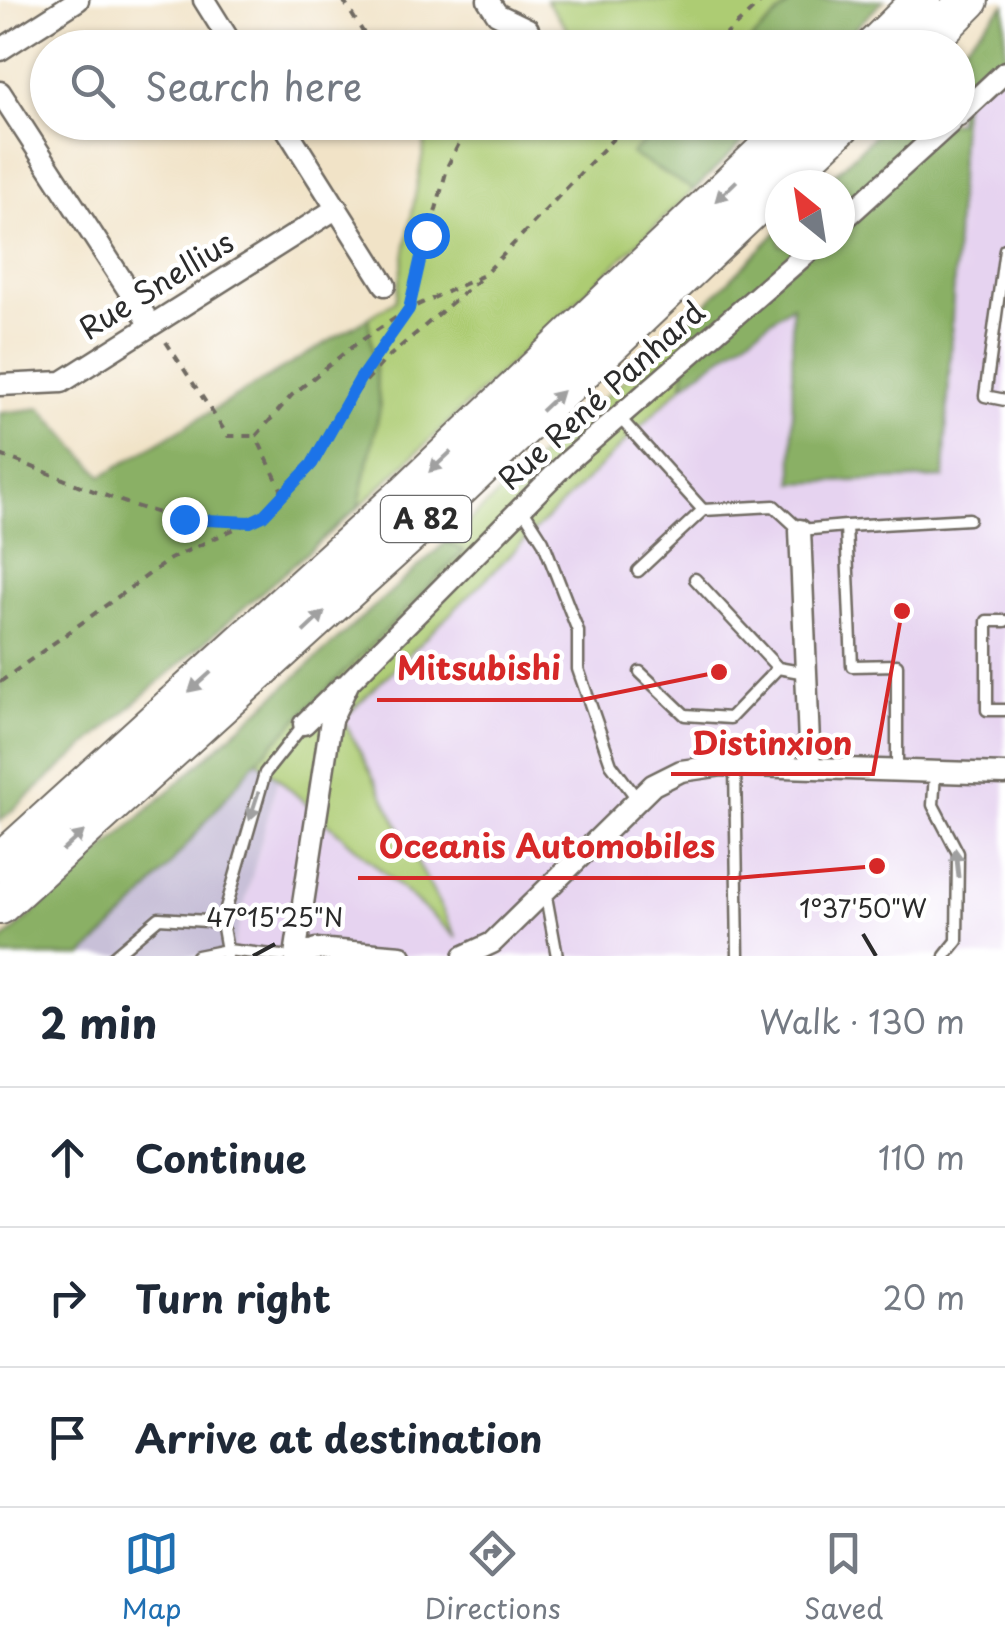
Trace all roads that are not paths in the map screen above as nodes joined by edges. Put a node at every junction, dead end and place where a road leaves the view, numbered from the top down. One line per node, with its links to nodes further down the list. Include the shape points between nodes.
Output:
1 (78, 0): 6 (street)
2 (204, 0): 7 (street)
3 (488, 0): 8 (street, via 497,14)
4 (922, 0): 9 (highway)
5 (969, 0): 10 (highway)
6 (31, 30)
7 (223, 30)
8 (528, 30)
9 (891, 30)
10 (939, 30)
11 (30, 31): 12 (street)
12 (0, 50)
13 (1005, 72): 15 (street)
14 (0, 92): 16 (street)
15 (975, 100)
16 (30, 138)
17 (31, 140): 27 (street)
18 (294, 140): 22 (street)
19 (777, 140): 51 (highway, A 82, one-way to 51, via 422,479)
20 (825, 140): 53 (highway, A 82, one-way to 20, via 424,520)
21 (931, 140): 23 (street)
22 (337, 208): 26 (street); 27 (street, Rue Snellius)
23 (855, 209)
24 (1005, 249): 29 (lane, via 984,396)
25 (799, 260): 30 (street, Rue René Panhard)
26 (385, 285)
27 (152, 324): 28 (street, Rue Snellius, via 62,382)
28 (0, 385)
29 (1005, 400)
30 (618, 417): 31 (street, Rue René Panhard); 32 (lane)
31 (522, 508): 42 (street, Rue René Panhard); 50 (lane, via 543,541 578,631 578,669 611,764)
32 (703, 510): 35 (lane, via 774,506); 36 (lane)
33 (969, 519): 34 (lane)
34 (846, 526): 35 (lane); 47 (lane, via 852,666 898,664)
35 (800, 530): 41 (street)
36 (638, 571)
37 (695, 579): 39 (lane)
38 (1005, 621): 43 (lane, via 987,621 986,674 986,710)
39 (778, 668): 40 (lane, via 730,718 685,715); 41 (lane)
40 (640, 672)
41 (806, 672): 46 (street)
42 (348, 682): 44 (street, Rue René Panhard); 62 (street, Rue René Panhard, via 331,720)
43 (1005, 710)
44 (304, 724): 54 (lane, one-way to 54, via 265,773)
45 (735, 765): 46 (street); 50 (street, via 681,771); 65 (lane)
46 (810, 766): 47 (street)
47 (897, 770): 48 (street)
48 (935, 771): 49 (street); 66 (lane, one-way to 48, via 957,942 958,854 933,804)
49 (1005, 774)
50 (638, 800): 52 (street)
51 (0, 862)
52 (545, 890): 63 (street, via 492,942); 64 (lane)
53 (0, 906)
54 (222, 922): 55 (lane, via 159,918); 56 (lane)
55 (142, 934): 58 (lane); 59 (lane)
56 (227, 953): 60 (lane); 61 (lane)
57 (387, 955): 62 (street, via 316,949)
58 (114, 956)
59 (132, 956)
60 (197, 956)
61 (282, 956)
62 (297, 956)
63 (464, 956)
64 (557, 956)
65 (738, 956)
66 (946, 956)

